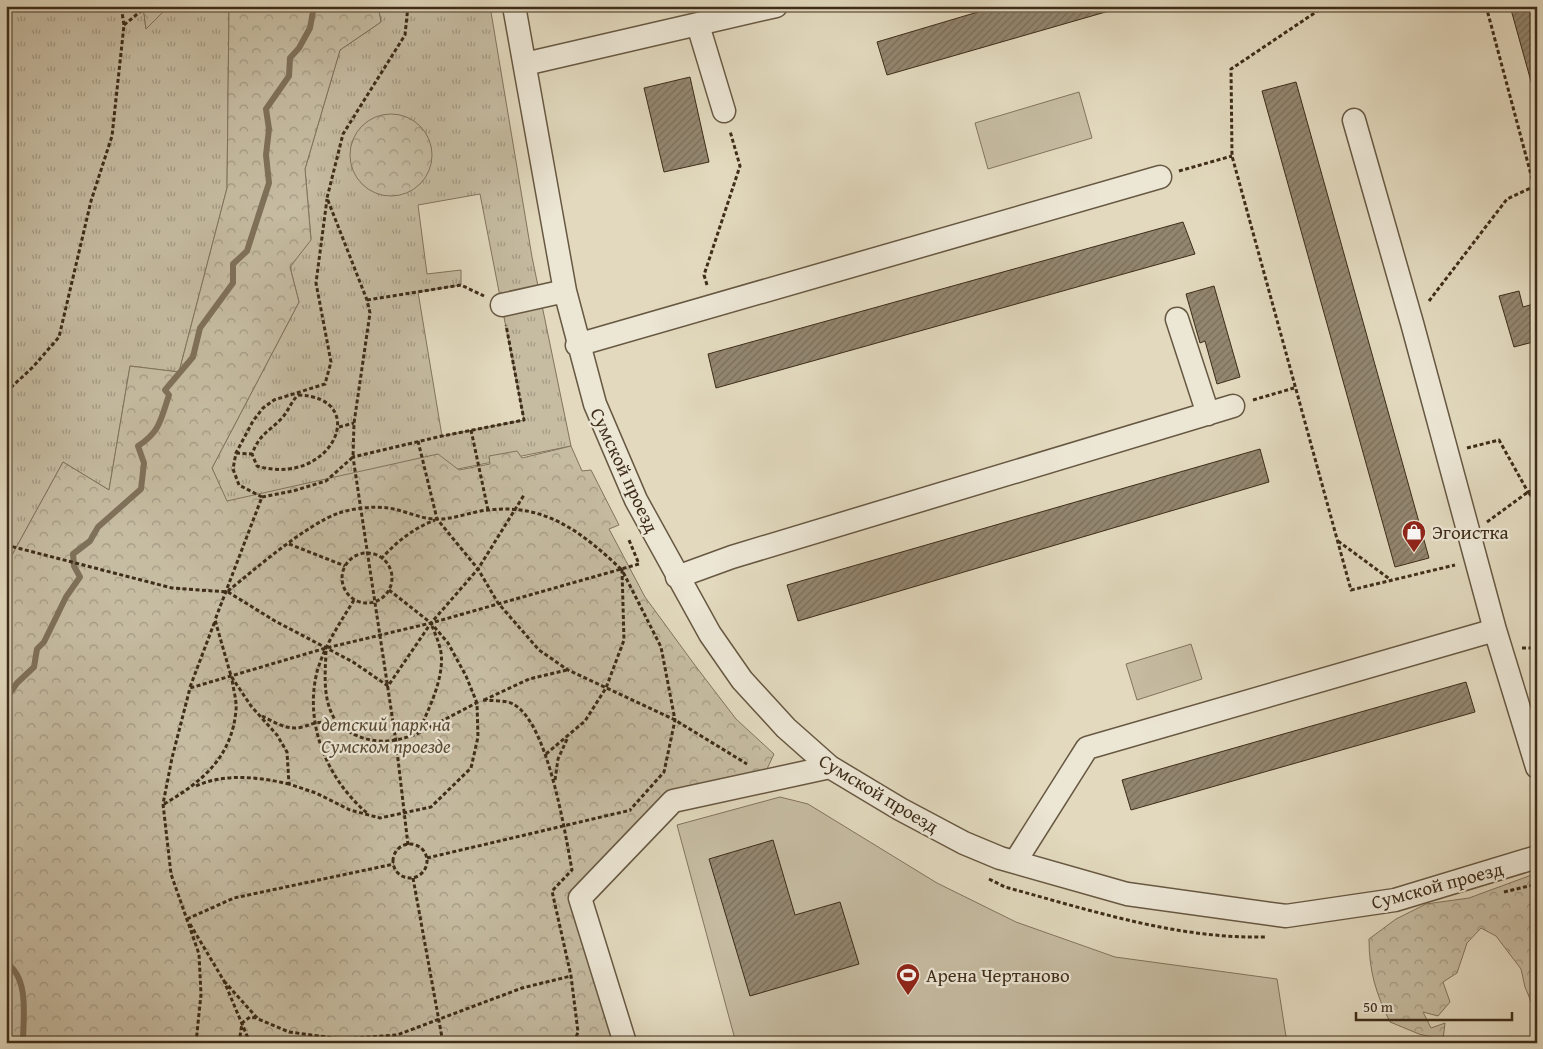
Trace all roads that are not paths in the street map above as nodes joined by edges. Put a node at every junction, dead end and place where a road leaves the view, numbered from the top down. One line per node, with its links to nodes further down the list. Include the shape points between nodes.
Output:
1 (514, 6): 4 (street, Сумской проезд)
2 (776, 6): 3 (street)
3 (698, 26): 4 (street); 5 (street)
4 (525, 64): 8 (street, Сумской проезд)
5 (724, 111)
6 (1354, 120): 15 (street)
7 (1160, 177): 11 (street)
8 (565, 291): 9 (street); 11 (street, Сумской проезд)
9 (502, 304)
10 (1177, 319): 13 (street)
11 (578, 346): 14 (street, Сумской проезд, via 595,404 636,500)
12 (1233, 406): 13 (street)
13 (1208, 414): 14 (street)
14 (677, 576): 16 (street, Сумской проезд, via 710,634 742,680 786,728)
15 (1495, 630): 17 (street); 19 (street, via 1087,748)
16 (830, 767): 19 (street, Сумской проезд, via 964,843); 20 (street, via 673,801 580,898)
17 (1537, 768)
18 (1537, 857): 19 (street, Сумской проезд, via 1395,900 1286,916 1127,894)
19 (1015, 862)
20 (625, 1043)

